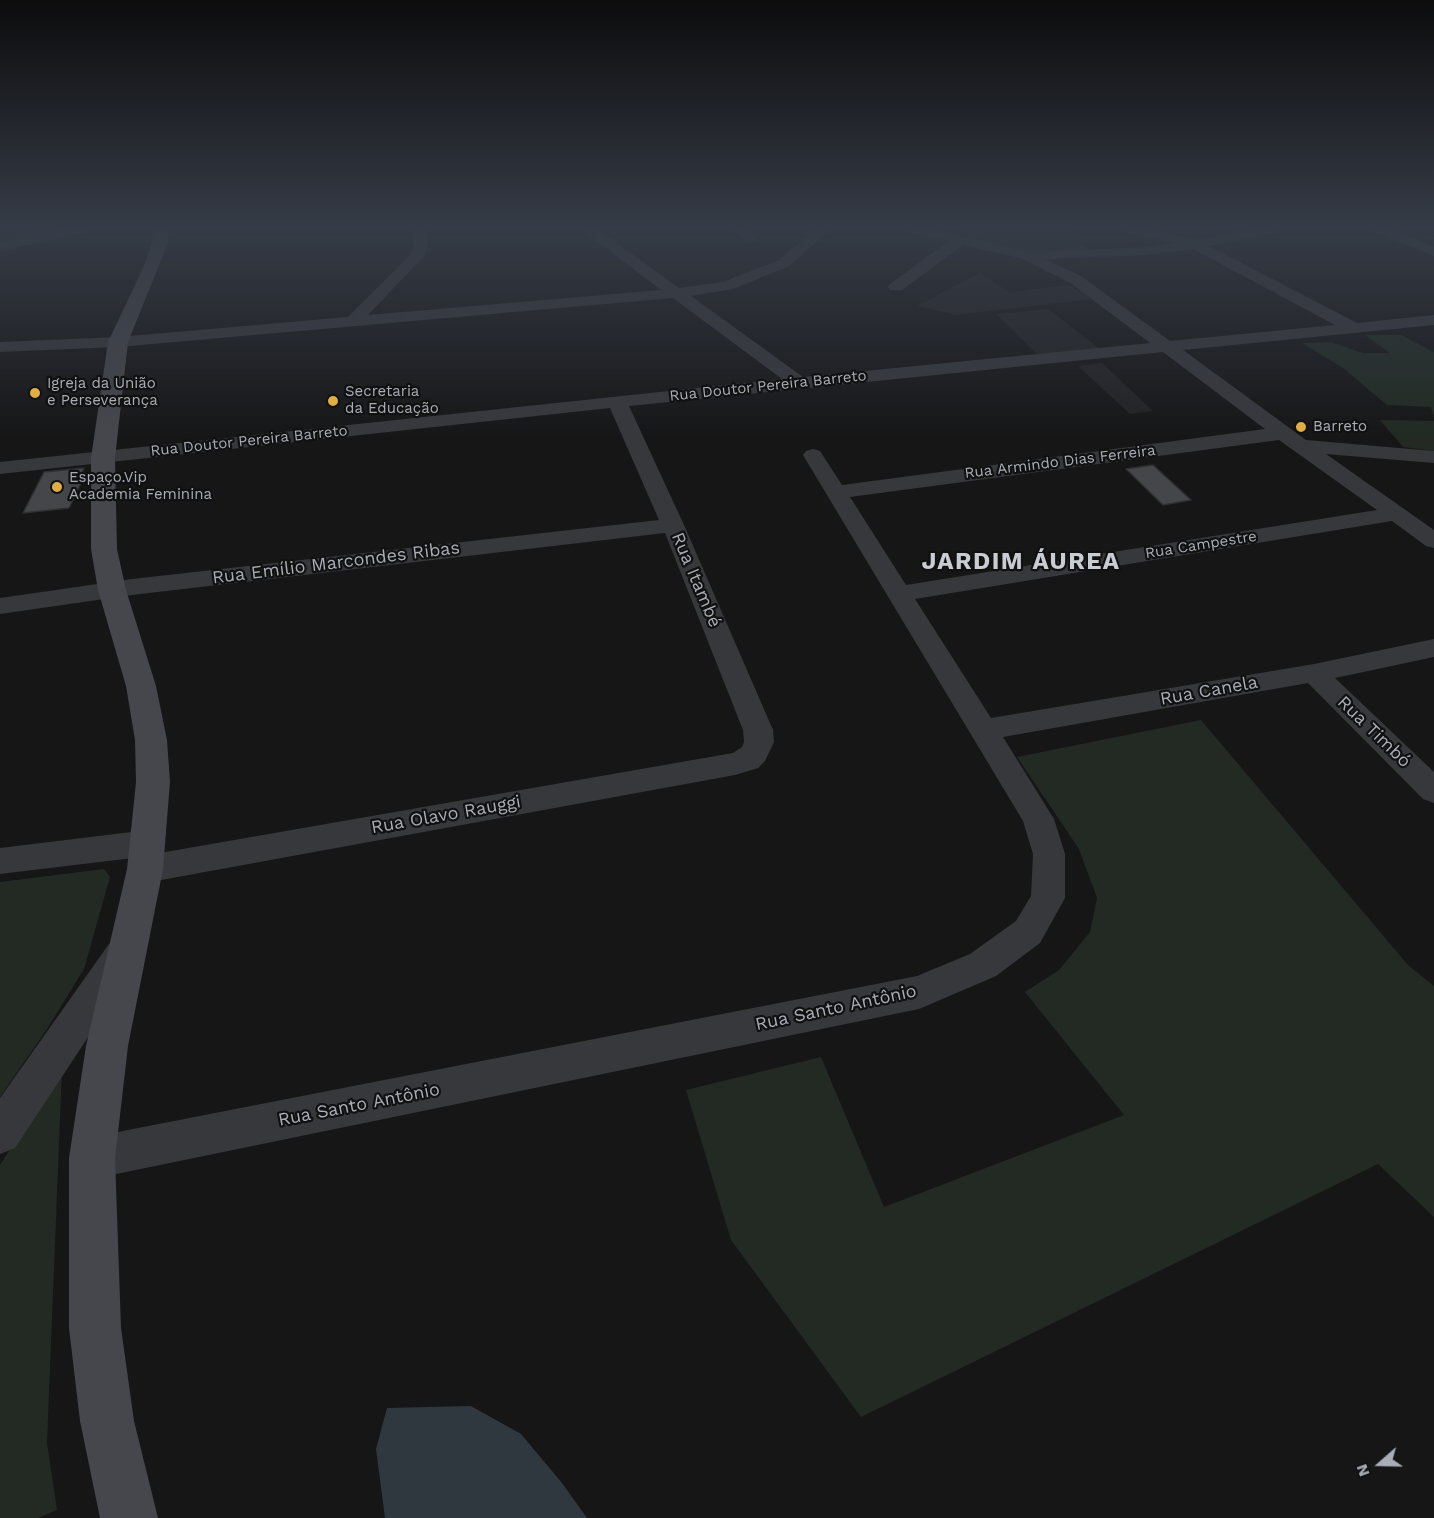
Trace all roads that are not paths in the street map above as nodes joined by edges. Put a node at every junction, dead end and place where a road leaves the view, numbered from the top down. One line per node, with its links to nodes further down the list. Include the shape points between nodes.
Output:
1 (137, 299): 10 (main road)
2 (375, 299): 8 (street)
3 (608, 299): 8 (street)
4 (683, 299): 13 (street)
5 (1102, 299): 12 (street)
6 (1298, 299): 9 (street)
7 (1434, 320): 9 (street, Rua Doutor Pereira Barreto)
8 (353, 321): 10 (street)
9 (1353, 328): 12 (street, Rua Doutor Pereira Barreto)
10 (118, 342): 11 (street); 19 (main road)
11 (0, 347)
12 (1169, 347): 13 (street, Rua Doutor Pereira Barreto); 15 (street)
13 (798, 382): 14 (street, Rua Doutor Pereira Barreto)
14 (617, 401): 19 (street, Rua Doutor Pereira Barreto); 23 (street, Rua Itambé)
15 (1283, 433): 16 (street); 21 (street, Rua Armindo Dias Ferreira)
16 (1302, 446): 18 (street); 22 (street)
17 (813, 455): 21 (street, Rua Santo Antônio)
18 (1434, 457)
19 (103, 458): 20 (street, Rua Doutor Pereira Barreto); 25 (main road, via 104,549)
20 (0, 468)
21 (837, 492): 26 (street, Rua Santo Antônio)
22 (1396, 514): 24 (street); 26 (street, Rua Campestre)
23 (673, 525): 25 (street, Rua Emílio Marcondes Ribas); 31 (street, Rua Itambé, via 758,730 759,742)
24 (1434, 541)
25 (112, 590): 27 (street, Rua Emílio Marcondes Ribas); 33 (main road, via 141,686 151,740 153,782)
26 (899, 594): 30 (street, Rua Santo Antônio)
27 (0, 606)
28 (1434, 648): 29 (street, Rua Canela)
29 (1314, 673): 30 (street, Rua Canela); 32 (street, Rua Timbó)
30 (984, 730): 37 (street, Rua Santo Antônio, via 1038,819 1049,854 1048,898 1028,932 983,965 919,992)
31 (747, 760): 33 (street, Rua Olavo Rauggi)
32 (1434, 791)
33 (146, 856): 34 (street, Rua Olavo Rauggi); 35 (main road, via 127,948)
34 (0, 861)
35 (101, 1007): 36 (street); 37 (main road, via 107,1046)
36 (0, 1134)
37 (92, 1158): 38 (main road, via 95,1328 107,1421)
38 (129, 1518)

